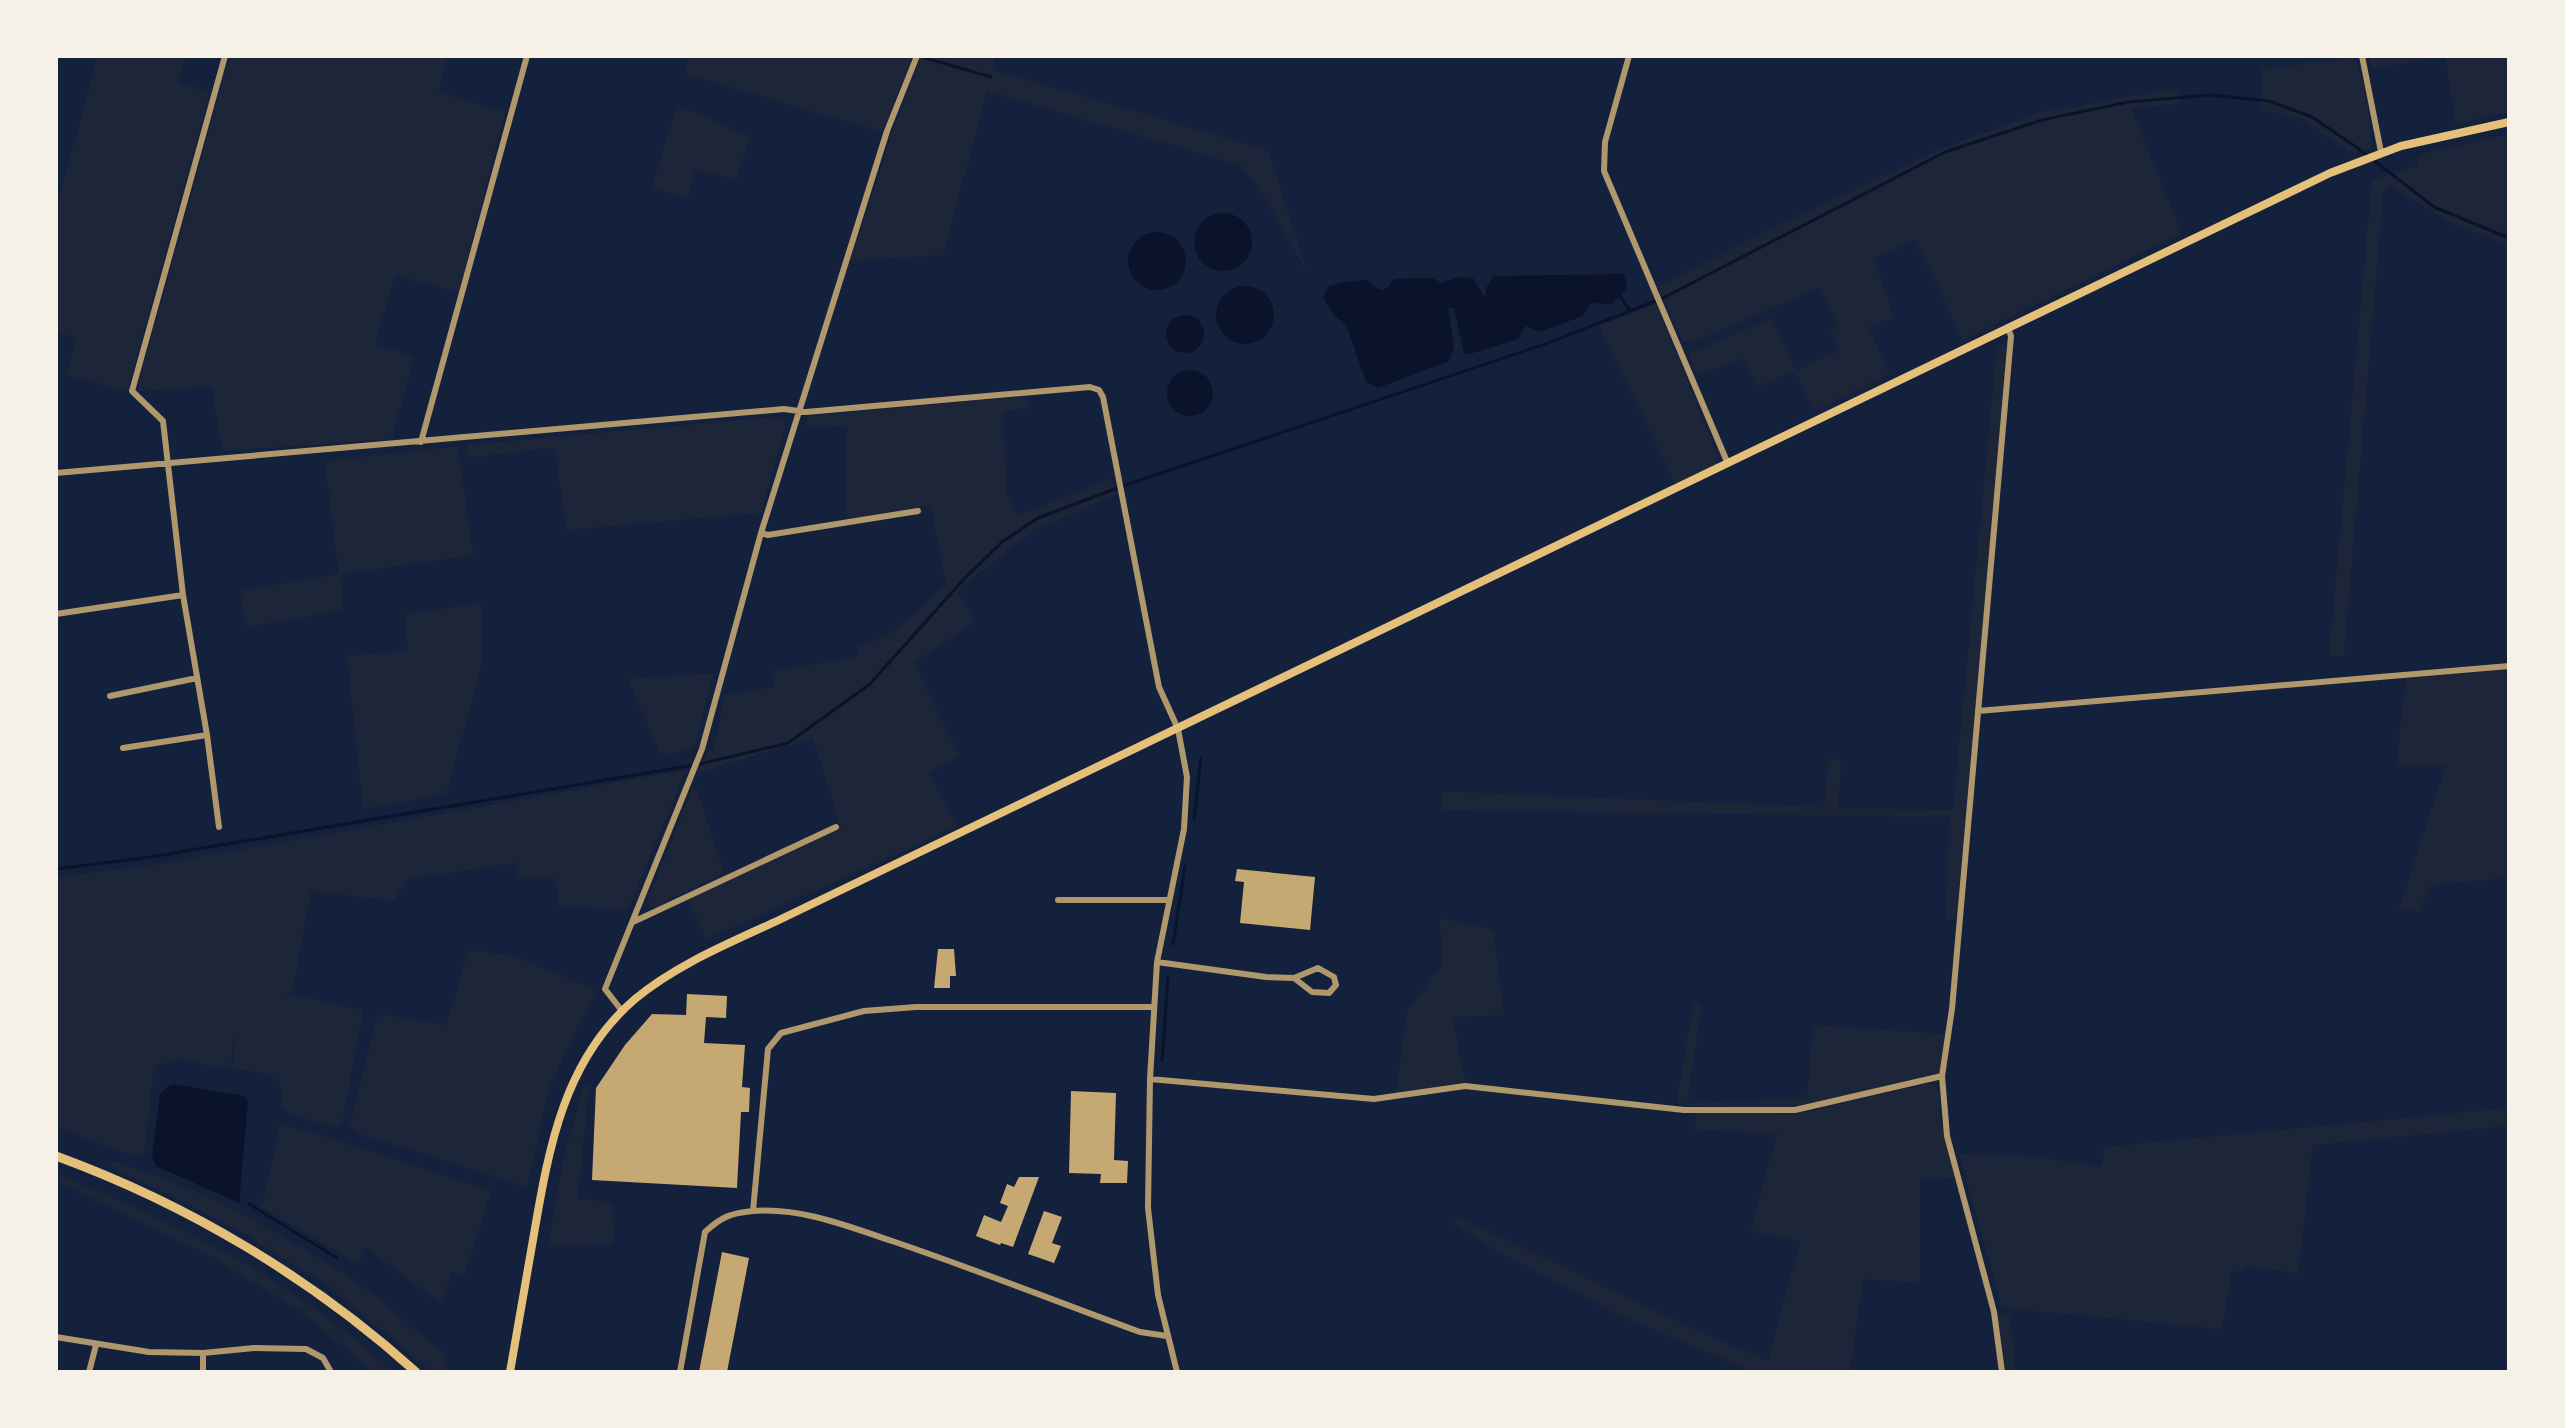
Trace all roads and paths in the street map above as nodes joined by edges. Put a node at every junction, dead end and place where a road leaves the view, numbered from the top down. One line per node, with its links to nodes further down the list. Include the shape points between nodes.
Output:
1 (225, 56): 11 (street, via 132,391 163,421)
2 (527, 56): 10 (street)
3 (917, 56): 9 (street, via 887,131)
4 (1629, 56): 12 (street, via 1605,142 1604,171)
5 (2362, 56): 7 (street)
6 (2509, 122): 7 (main road)
7 (2381, 152): 8 (main road)
8 (2008, 328): 12 (main road); 21 (street)
9 (799, 412): 10 (street, via 784,409); 15 (street); 22 (street, via 1099,390 1159,687)
10 (421, 442): 11 (street)
11 (167, 463): 13 (street); 16 (street)
12 (1728, 464): 22 (main road)
13 (56, 473)
14 (918, 511): 15 (street)
15 (761, 533): 29 (street, via 695,771)
16 (183, 595): 17 (street); 19 (street)
17 (56, 614)
18 (2509, 666): 21 (street)
19 (197, 678): 20 (street); 23 (street)
20 (110, 696)
21 (1978, 711): 34 (street)
22 (1178, 729): 28 (street, via 1187,795); 33 (main road, via 708,954)
23 (207, 735): 24 (street); 25 (street)
24 (123, 748)
25 (219, 827)
26 (836, 827): 29 (street)
27 (1058, 900): 28 (street)
28 (1168, 900): 30 (street)
29 (633, 922): 33 (street, via 605,989)
30 (1157, 962): 31 (street); 32 (street)
31 (1294, 978): 31 (street, via 1312,992 1329,993 1336,985 1334,977 1318,968)
32 (1153, 1007): 35 (street); 37 (street, via 916,1007 864,1011 781,1033 768,1049)
33 (622, 1011): 46 (main road, via 582,1064 556,1126)
34 (1942, 1076): 35 (street, via 1795,1110 1684,1110 1465,1086 1374,1099); 49 (street, via 1947,1136 1994,1312)
35 (1150, 1079): 38 (street, via 1148,1208)
36 (56, 1156): 45 (main road, via 163,1203 258,1255 347,1315)
37 (753, 1211): 38 (street, via 828,1220 1140,1332); 47 (street, via 721,1217 705,1232)
38 (1167, 1336): 48 (street)
39 (56, 1337): 40 (street)
40 (96, 1345): 41 (street); 42 (street)
41 (203, 1353): 43 (street); 44 (street, via 306,1349 323,1358)
42 (89, 1372)
43 (203, 1372)
44 (331, 1372)
45 (416, 1372)
46 (510, 1372)
47 (680, 1372)
48 (1177, 1372)
49 (2002, 1372)

